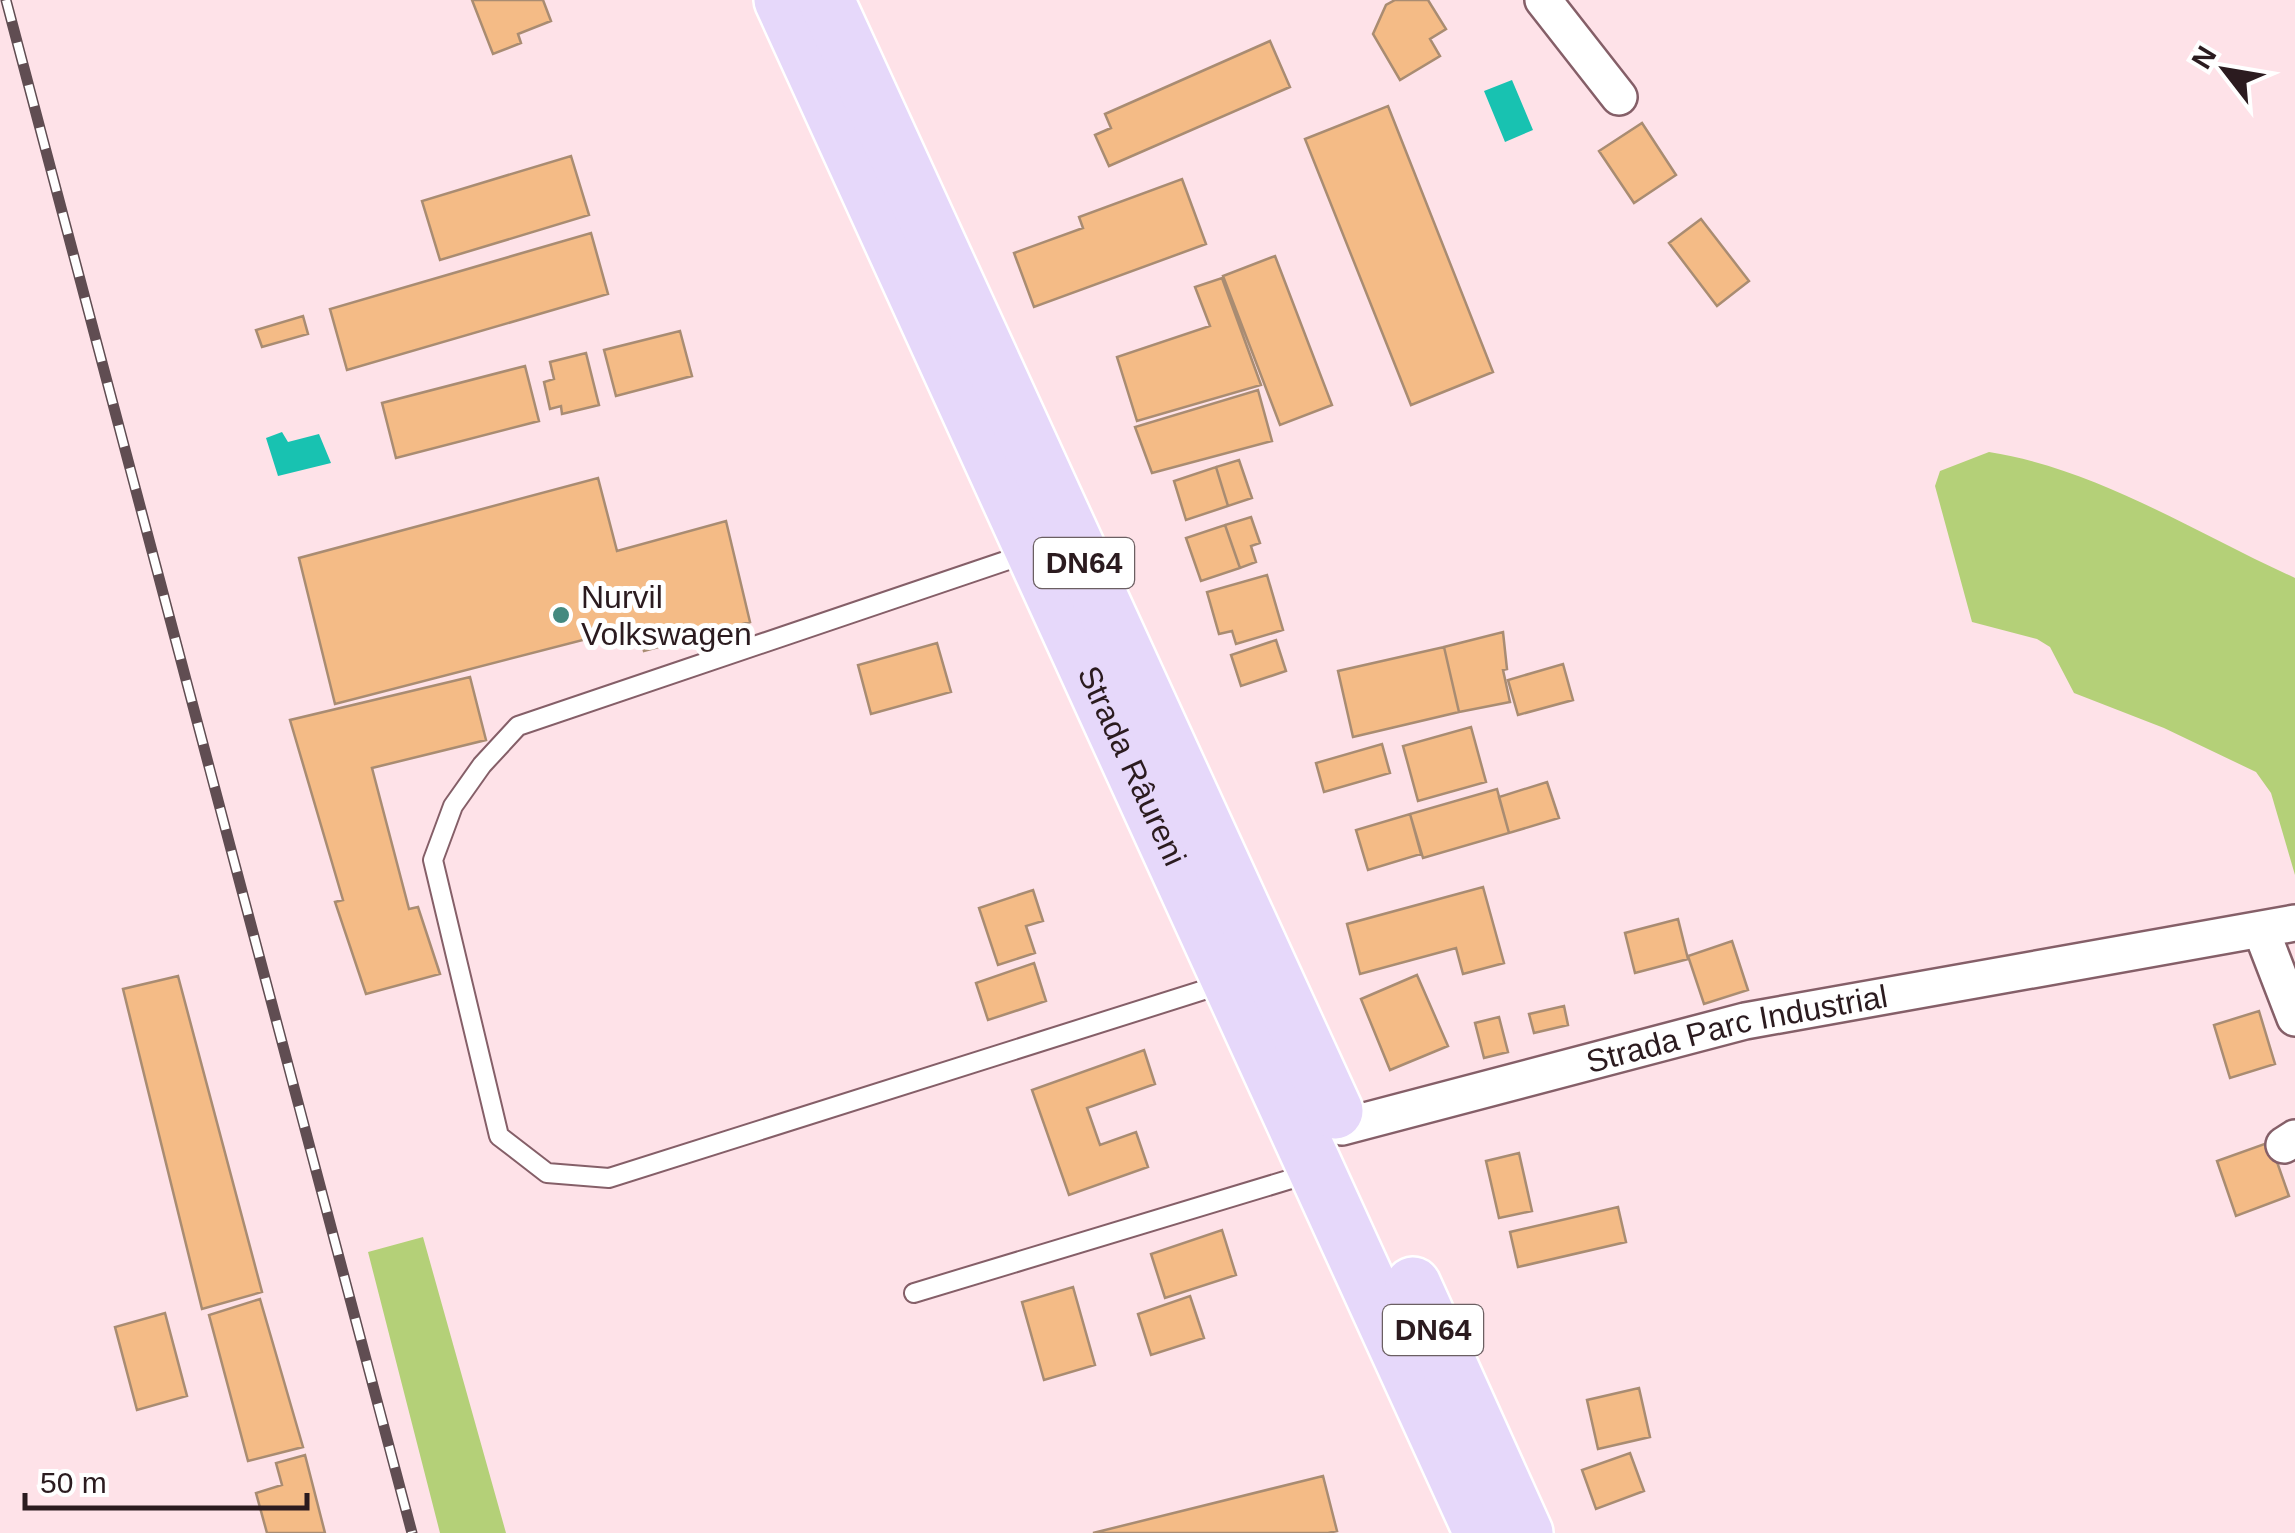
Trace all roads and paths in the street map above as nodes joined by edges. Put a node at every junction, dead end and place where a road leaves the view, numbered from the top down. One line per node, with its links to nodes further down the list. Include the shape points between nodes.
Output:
1 (782, 0): 5 (main road, Strada Râureni / DN64)
2 (826, 0): 9 (main road, Strada Râureni / DN64)
3 (1543, 0): 4 (street)
4 (1618, 96)
5 (1031, 552): 7 (main road, Strada Râureni / DN64); 7 (lane, via 518,726 482,765 453,806 432,860 499,1136 547,1173 608,1178)
6 (2278, 926): 8 (street); 9 (street, Strada Parc Industrial, via 1746,1020)
7 (1239, 997): 9 (main road, Strada Râureni / DN64)
8 (2295, 1018)
9 (1331, 1149): 10 (lane); 11 (main road, Strada Râureni / DN64, via 1374,1289); 12 (main road, Strada Râureni / DN64)
10 (914, 1293)
11 (1482, 1533)
12 (1524, 1533)

